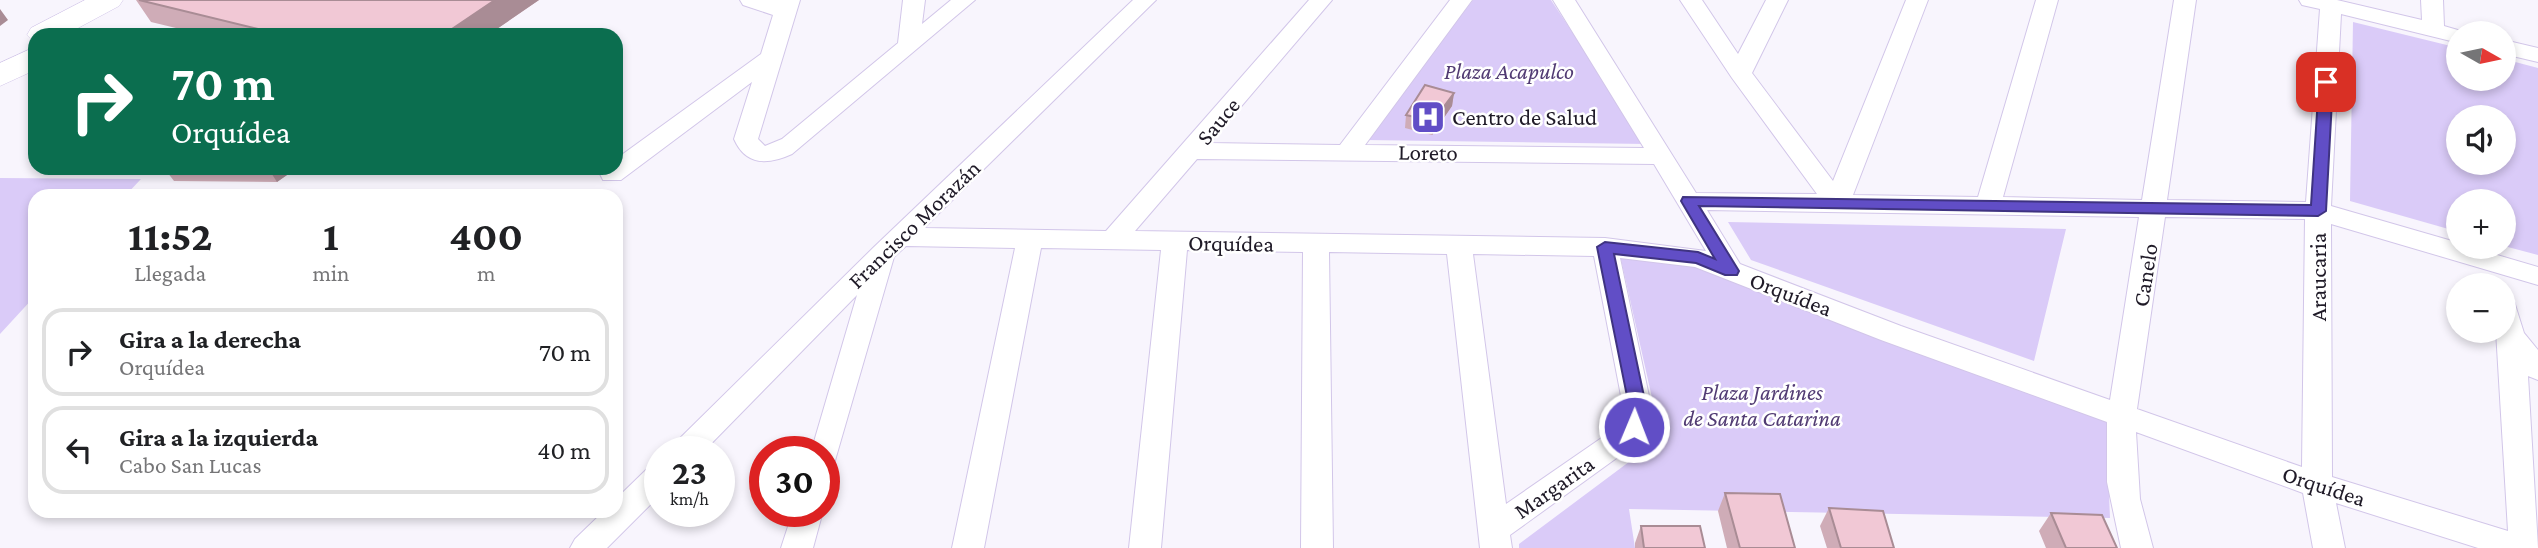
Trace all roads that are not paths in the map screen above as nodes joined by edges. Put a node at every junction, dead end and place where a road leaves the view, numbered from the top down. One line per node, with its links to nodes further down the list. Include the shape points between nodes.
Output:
1 (108, 0): 18 (main road)
2 (141, 0): 19 (main road)
3 (751, 0): 17 (street)
4 (914, 0): 23 (street)
5 (964, 0): 23 (street)
6 (1145, 0): 44 (street, Francisco Morazán)
7 (1321, 0): 31 (street, Sauce)
8 (1461, 0): 32 (street)
9 (1564, 0): 33 (street)
10 (1691, 0): 29 (street)
11 (1777, 0): 29 (street)
12 (1917, 0): 36 (street)
13 (2047, 0): 37 (street)
14 (2185, 0): 38 (street, Canelo)
15 (2432, 0): 20 (street)
16 (2321, 3): 20 (street); 39 (street, Araucaria)
17 (787, 6): 27 (street)
18 (55, 28)
19 (89, 28)
20 (2433, 30): 21 (street)
21 (2446, 33)
22 (28, 43): 26 (main road)
23 (909, 45): 27 (street, via 790,145 773,154 758,155 749,149 746,139)
24 (2516, 50): 25 (street)
25 (2538, 55)
26 (0, 57)
27 (772, 57): 34 (street)
28 (28, 61): 30 (main road)
29 (1740, 73): 36 (street)
30 (0, 76)
31 (1192, 151): 32 (street, Loreto); 41 (street, Sauce)
32 (1348, 151): 33 (street, Loreto)
33 (1663, 156): 35 (street)
34 (623, 166)
35 (1689, 201): 36 (street); 47 (street)
36 (1837, 203): 37 (street)
37 (1987, 205): 38 (street)
38 (2155, 208): 39 (street); 54 (street, Canelo)
39 (2318, 211): 48 (street); 57 (street, Araucaria)
40 (1030, 238): 41 (street, Orquídea); 44 (street, Orquídea); 65 (street)
41 (1113, 240): 42 (street, Orquídea)
42 (1175, 242): 43 (street, Orquídea); 66 (street)
43 (1316, 244): 45 (street, Orquídea); 67 (street)
44 (891, 245): 55 (street, Francisco Morazán); 56 (street)
45 (1459, 246): 46 (street, Orquídea); 62 (street)
46 (1605, 247): 47 (street, Orquídea, via 1698,258); 62 (street, Margarita, via 1636,401 1634,427)
47 (1731, 271): 54 (street, Orquídea)
48 (2495, 273)
49 (2516, 275): 50 (street)
50 (2538, 276)
51 (2511, 343): 71 (street)
52 (2516, 343): 53 (street)
53 (2538, 369)
54 (2122, 415): 57 (street, Orquídea); 68 (street, Canelo, via 2120,474)
55 (700, 436)
56 (830, 436)
57 (2317, 485): 69 (street, Araucaria); 70 (street, Orquídea)
58 (644, 492): 59 (street)
59 (623, 512)
60 (617, 518): 63 (street)
61 (803, 527): 64 (street)
62 (1495, 539)
63 (586, 548)
64 (797, 548)
65 (968, 548)
66 (1145, 548)
67 (1317, 548)
68 (2137, 548)
69 (2329, 548)
70 (2519, 548)
71 (2525, 548)

